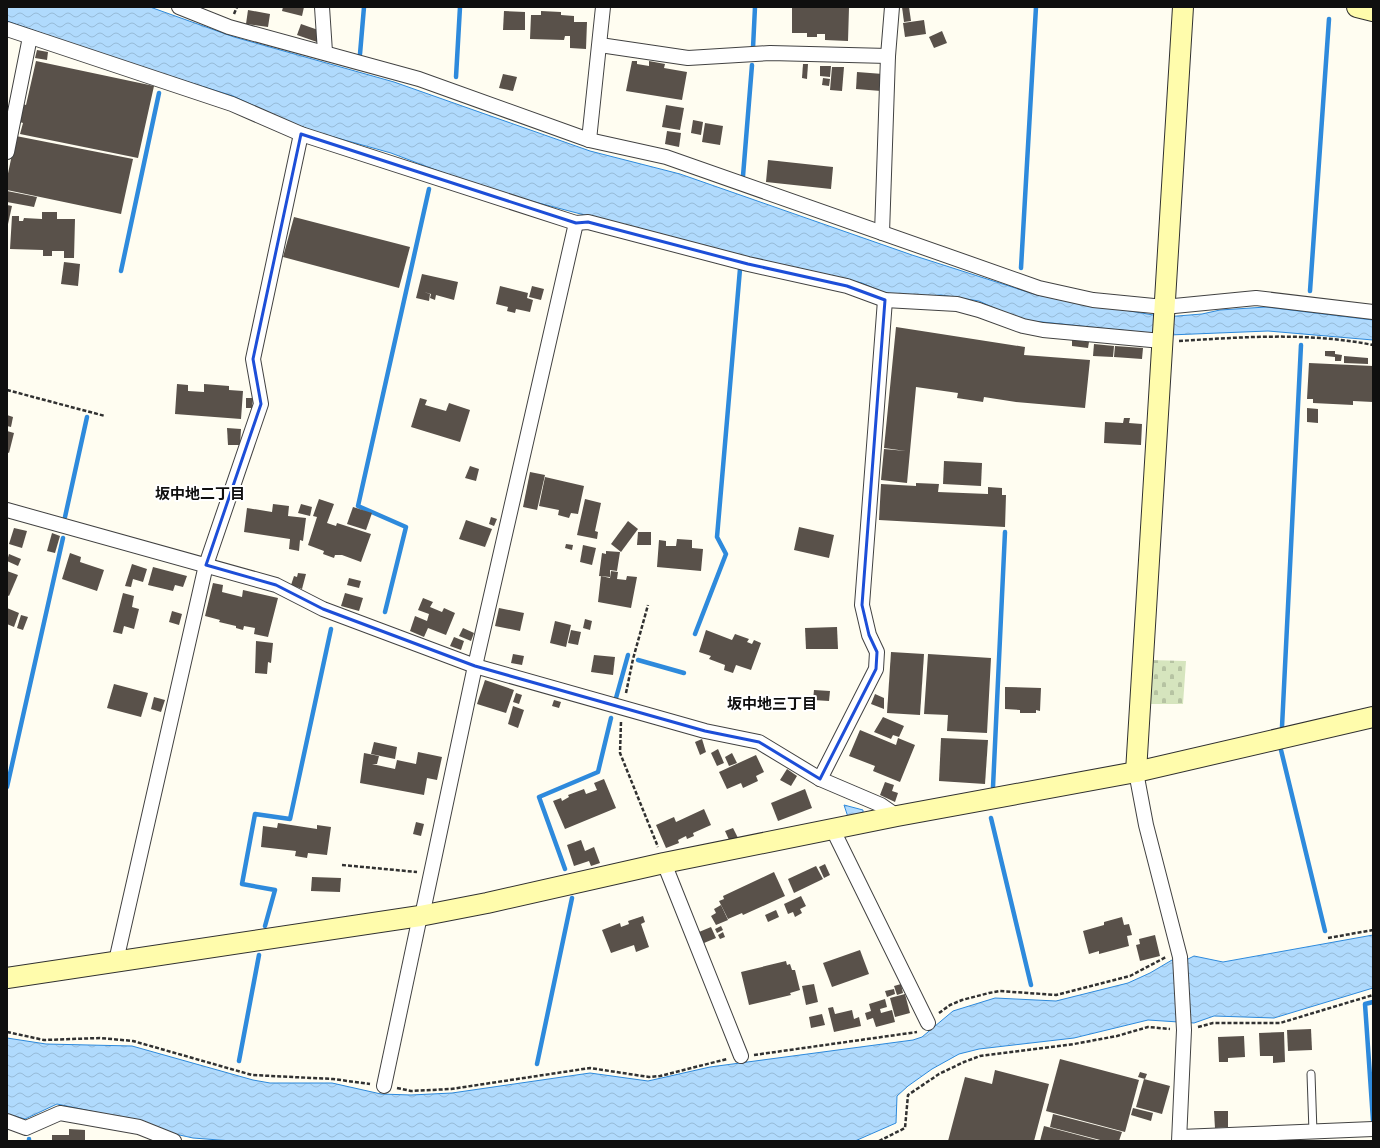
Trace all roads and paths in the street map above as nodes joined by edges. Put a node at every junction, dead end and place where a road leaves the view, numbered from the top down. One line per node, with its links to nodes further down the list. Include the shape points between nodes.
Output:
1 (179, 7): 11 (street, via 229,27)
2 (322, 7): 11 (street)
3 (603, 7): 10 (street)
4 (892, 7): 12 (street)
5 (1183, 7): 19 (street)
6 (1357, 7): 7 (street)
7 (1373, 11)
8 (7, 29): 9 (street)
9 (30, 36): 13 (street, via 232,104); 15 (street)
10 (600, 45): 12 (street, via 688,58 770,53); 14 (street)
11 (325, 52): 14 (street, via 419,79)
12 (888, 56): 17 (street)
13 (301, 134): 16 (street); 26 (street, via 253,359 261,404)
14 (589, 140): 17 (street, via 666,157)
15 (7, 152)
16 (576, 223): 18 (street, via 588,222 748,264 847,286); 28 (street)
17 (882, 233): 19 (street, via 1039,288 1094,300)
18 (885, 300): 21 (street, via 956,304 1036,329); 32 (street, via 862,605 869,635 877,652 876,669)
19 (1165, 310): 20 (street, via 1256,298); 21 (street)
20 (1373, 312)
21 (1162, 341): 22 (path, via 1268,336 1309,337); 31 (street)
22 (1373, 345)
23 (7, 390): 24 (path)
24 (105, 416)
25 (7, 510): 26 (street)
26 (206, 565): 28 (street, via 276,584 323,609); 42 (street)
27 (648, 605): 29 (path)
28 (475, 666): 29 (street); 37 (street)
29 (622, 708): 32 (street, via 705,731 759,742); 35 (path, via 620,753)
30 (1373, 717): 31 (street)
31 (1136, 772): 33 (street); 41 (street, via 1148,832)
32 (820, 778): 33 (street, via 881,805)
33 (897, 816): 34 (street)
34 (833, 830): 35 (street); 45 (street)
35 (664, 863): 38 (street); 48 (street)
36 (342, 865): 37 (path)
37 (431, 874): 38 (street)
38 (421, 916): 42 (street); 50 (street)
39 (1373, 930): 40 (path)
40 (1328, 938)
41 (1179, 954): 45 (path, via 1130,976 1056,995 1000,992 962,1000 942,1010); 46 (street)
42 (116, 961): 43 (street)
43 (7, 978)
44 (1373, 995): 46 (path, via 1280,1023 1213,1023)
45 (928, 1023): 48 (path, via 918,1032 908,1035)
46 (1184, 1030): 54 (street); 56 (path, via 1148,1027 1081,1043 980,1056 939,1074 908,1095 905,1128)
47 (7, 1032): 50 (path, via 44,1040 100,1038 133,1042 252,1075 333,1079)
48 (741, 1056): 50 (path, via 649,1077 590,1068 451,1090 411,1091)
49 (1311, 1074): 53 (lane)
50 (384, 1086)
51 (7, 1121): 55 (street, via 26,1128 60,1113 139,1127)
52 (1373, 1129): 53 (street)
53 (1313, 1132): 54 (street)
54 (1179, 1139)
55 (174, 1141)
56 (879, 1141)

